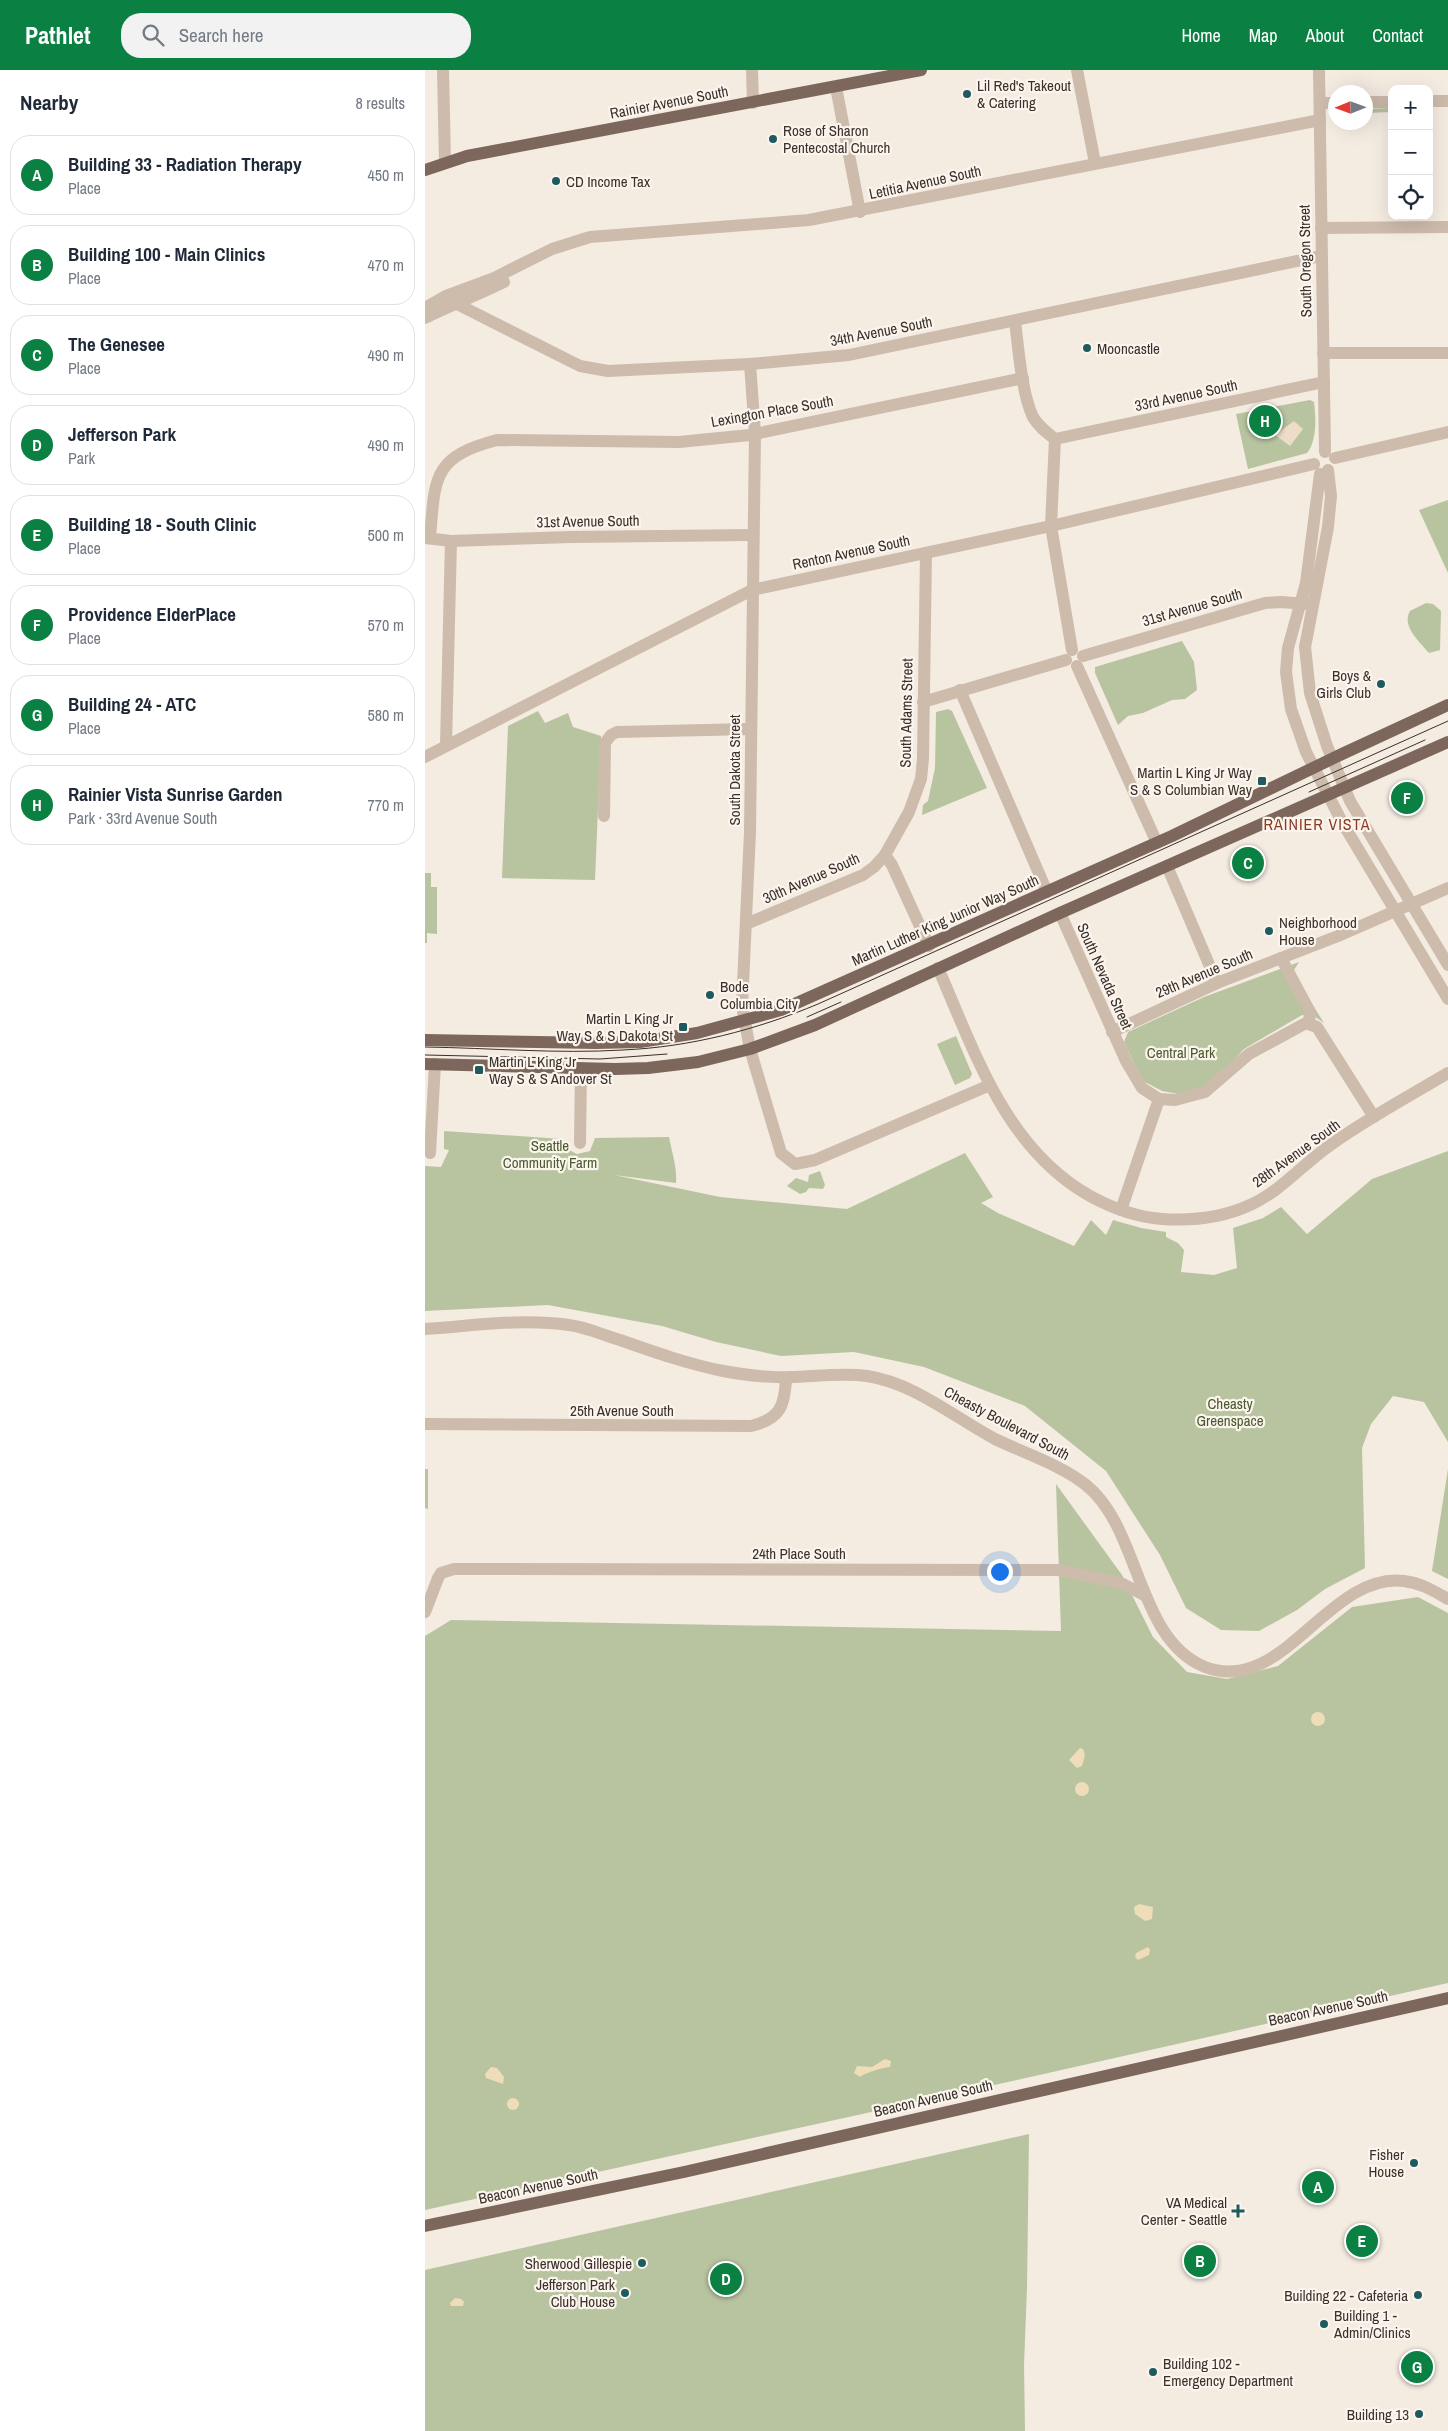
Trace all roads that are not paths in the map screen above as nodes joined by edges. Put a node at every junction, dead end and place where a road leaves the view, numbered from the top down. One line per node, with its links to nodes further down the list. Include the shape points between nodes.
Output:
1 (443, 70): 15 (street)
2 (752, 70): 11 (street)
3 (921, 70): 6 (main road, Rainier Avenue South)
4 (1077, 70): 16 (street)
5 (1319, 70): 12 (street, South Oregon Street)
6 (836, 88): 11 (main road, Rainier Avenue South); 18 (street)
7 (1433, 101): 8 (street)
8 (1448, 101)
9 (1373, 102): 10 (street)
10 (1388, 102)
11 (753, 103): 15 (main road, Rainier Avenue South)
12 (1320, 103): 13 (street); 14 (street, South Oregon Street)
13 (1328, 103)
14 (1320, 120): 16 (street, Letitia Avenue South); 20 (street, South Oregon Street)
15 (445, 162): 17 (main road, Rainier Avenue South)
16 (1095, 163): 18 (street, Letitia Avenue South)
17 (425, 170)
18 (861, 212): 22 (street, Letitia Avenue South, via 780,224 589,237 571,241)
19 (1448, 227): 20 (street)
20 (1321, 228): 21 (street, South Oregon Street)
21 (1321, 256): 26 (street, 34th Avenue South); 28 (street, South Oregon Street)
22 (535, 259): 23 (street, Letitia Avenue South, via 520,275); 24 (street, Letitia Avenue South)
23 (455, 303): 25 (street, Letitia Avenue South); 29 (street, 34th Avenue South, via 594,370)
24 (425, 308)
25 (425, 318)
26 (1015, 321): 29 (street, 34th Avenue South, via 849,355); 30 (street)
27 (1448, 352): 28 (street)
28 (1323, 353): 31 (street, South Oregon Street)
29 (750, 364): 33 (street, South Dakota Street)
30 (1023, 378): 33 (street, Lexington Place South); 34 (street, via 1032,416)
31 (1324, 382): 34 (street, 33rd Avenue South); 35 (street, South Oregon Street)
32 (1448, 432): 35 (street)
33 (755, 434): 38 (street, South Dakota Street); 39 (street, Lexington Place South, via 679,442 497,440 461,452 442,468 434,493)
34 (1055, 439): 37 (street)
35 (1330, 455): 36 (street)
36 (1321, 469): 37 (street, Renton Avenue South); 43 (street)
37 (1051, 526): 41 (street, Renton Avenue South); 44 (street)
38 (752, 535): 40 (street, 31st Avenue South); 42 (street, South Dakota Street)
39 (428, 538): 40 (street, 31st Avenue South)
40 (451, 541): 50 (street)
41 (926, 553): 42 (street, Renton Avenue South); 46 (street, South Adams Street)
42 (752, 590): 48 (street, South Dakota Street); 50 (street, Renton Avenue South)
43 (1305, 604): 44 (street, 31st Avenue South, via 1265,603); 52 (street, via 1310,693); 53 (street, via 1288,648 1286,672 1298,733)
44 (1075, 658): 45 (street, 31st Avenue South); 57 (street)
45 (960, 690): 46 (street, 31st Avenue South); 61 (street)
46 (923, 702): 58 (street, South Adams Street, via 921,779 909,812)
47 (1448, 706): 52 (main road, Martin Luther King Junior Way South)
48 (751, 729): 56 (street, via 617,732 611,735 605,743); 65 (street, South Dakota Street)
49 (1448, 742): 54 (main road)
50 (446, 745): 51 (street, Renton Avenue South)
51 (425, 756)
52 (1332, 759): 53 (main road, Martin Luther King Junior Way South); 54 (street)
53 (1314, 767): 55 (street); 57 (main road, Martin Luther King Junior Way South)
54 (1344, 788): 55 (main road); 62 (street)
55 (1329, 794): 59 (main road); 63 (street, via 1342,822)
56 (604, 816)
57 (1157, 843): 61 (main road, Martin Luther King Junior Way South)
58 (885, 855): 65 (street, 30th Avenue South, via 863,875); 66 (street)
59 (1167, 866): 64 (main road); 70 (street)
60 (1448, 888): 62 (street, 29th Avenue South)
61 (1047, 892): 66 (main road, Martin Luther King Junior Way South)
62 (1412, 904): 63 (street, 29th Avenue South); 68 (street)
63 (1396, 911): 67 (street, 29th Avenue South); 71 (street)
64 (1059, 912): 69 (main road); 74 (street, South Nevada Street)
65 (747, 924): 72 (street, South Dakota Street, via 742,976)
66 (929, 946): 72 (main road, Martin Luther King Junior Way South, via 801,1003)
67 (1281, 958): 70 (street, 29th Avenue South); 73 (street, via 1310,1012)
68 (1448, 965)
69 (938, 968): 76 (main road, via 815,1025); 80 (street)
70 (1217, 983): 74 (street, 29th Avenue South)
71 (1448, 999)
72 (744, 1022): 75 (main road, Martin Luther King Junior Way South, via 640,1042); 76 (street, South Dakota Street)
73 (1309, 1023): 81 (street, via 1302,1023 1262,1045 1205,1092 1175,1100); 82 (street, via 1317,1027)
74 (1112, 1032): 81 (street, South Nevada Street, via 1135,1079)
75 (425, 1040)
76 (750, 1049): 78 (main road, via 698,1062 648,1068); 80 (street, South Dakota Street, via 781,1153 795,1164 815,1160)
77 (430, 1064): 78 (main road); 84 (street)
78 (581, 1069): 83 (street)
79 (1448, 1073): 82 (street, 28th Avenue South)
80 (989, 1085): 85 (street, via 1019,1135 1055,1173 1095,1199)
81 (1159, 1099): 85 (street)
82 (1374, 1117): 85 (street, 28th Avenue South, via 1320,1152 1274,1191 1237,1210 1192,1220 1152,1218)
83 (579, 1143)
84 (431, 1153)
85 (1121, 1210)
86 (425, 1329): 87 (street, Cheasty Boulevard South, via 533,1323 572,1325 709,1368)
87 (786, 1378): 88 (street, 25th Avenue South, via 784,1404 762,1423 751,1426); 89 (street, Cheasty Boulevard South, via 848,1375 882,1380 926,1399 1070,1475 1087,1486 1114,1521)
88 (425, 1424)
89 (1147, 1596): 90 (street, Cheasty Boulevard South, via 1161,1626 1176,1647 1202,1666 1226,1670 1245,1669 1274,1657 1349,1596 1378,1582 1393,1580 1420,1584); 91 (street, 24th Place South, via 1121,1583 1058,1570 455,1569 447,1570 438,1578)
90 (1448, 1599)
91 (425, 1612)
92 (1448, 1998): 93 (main road, Beacon Avenue South, via 684,2172)
93 (425, 2226)

